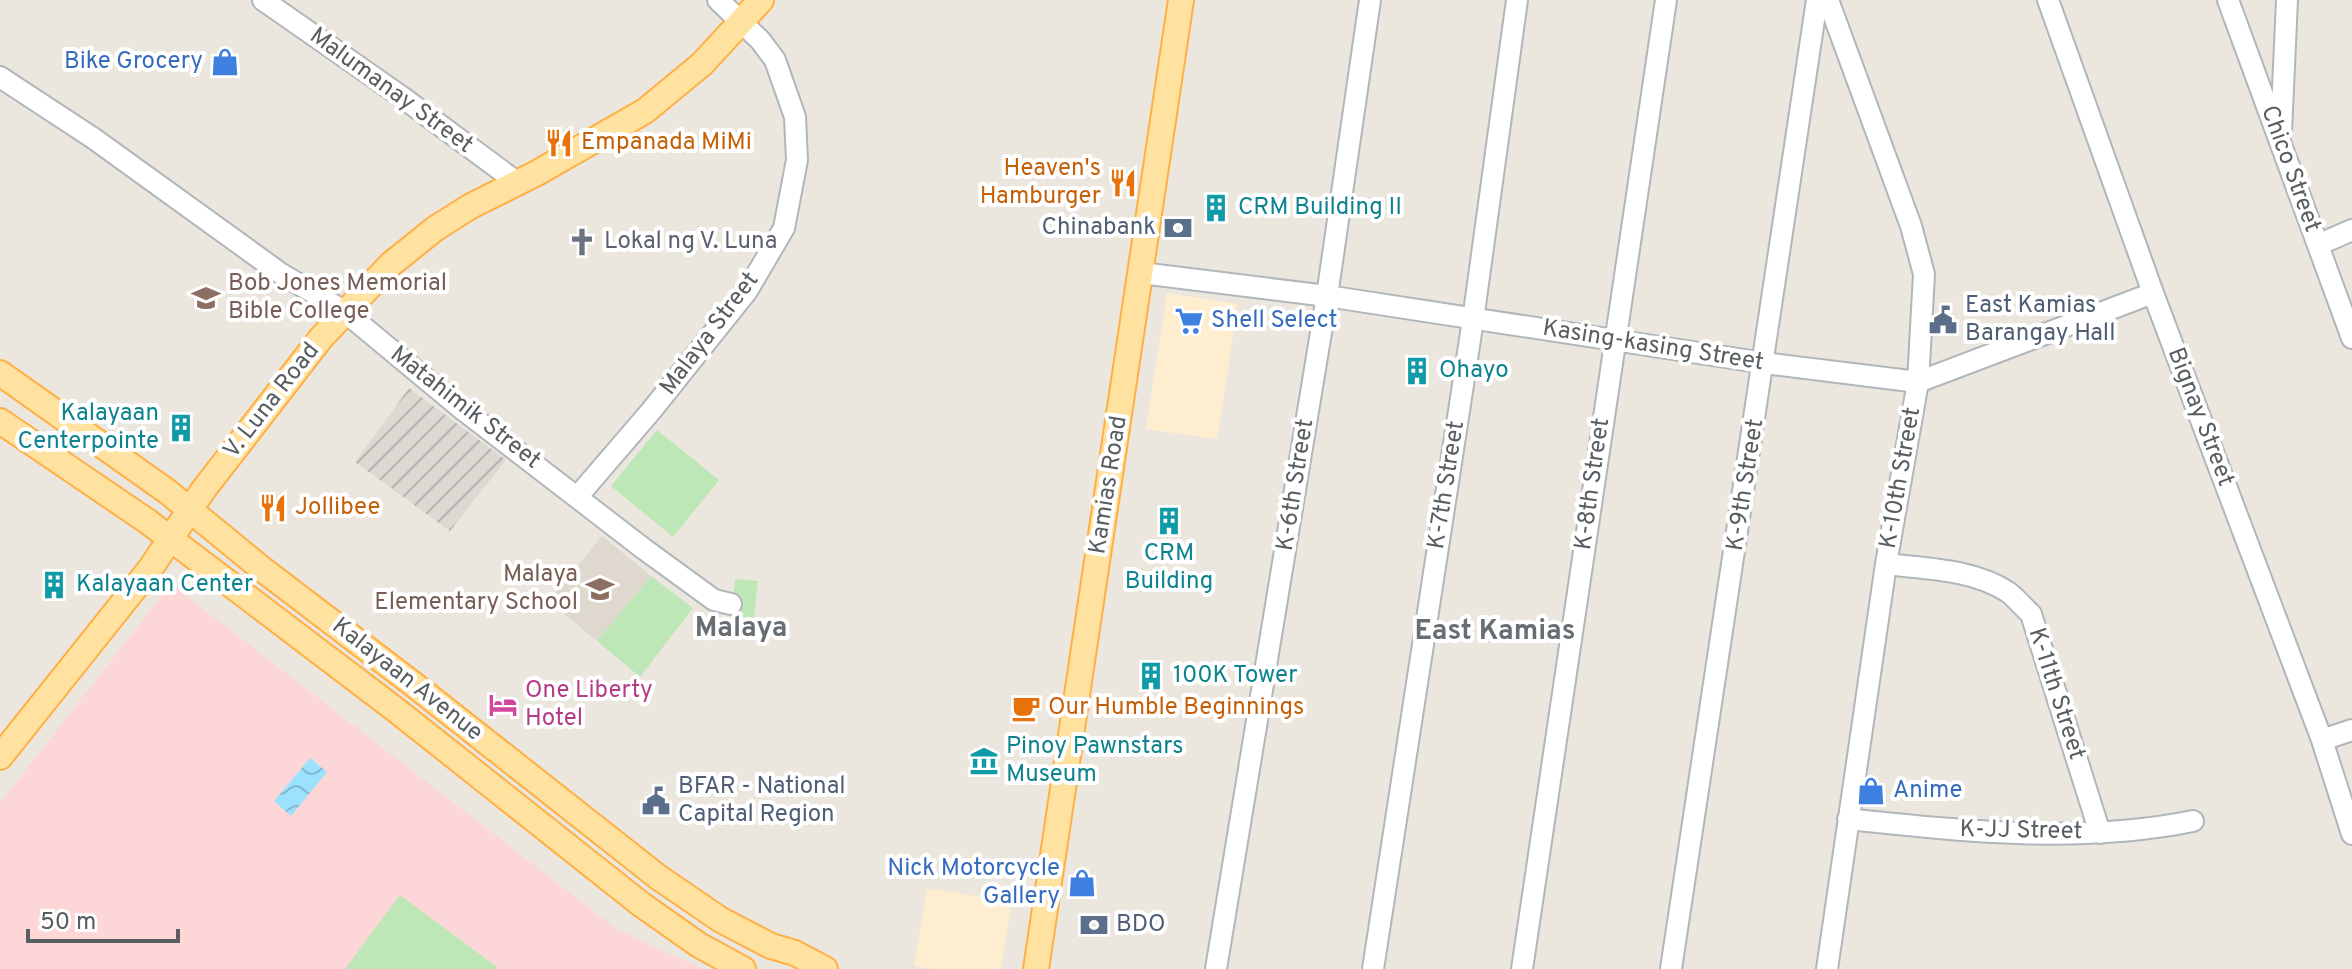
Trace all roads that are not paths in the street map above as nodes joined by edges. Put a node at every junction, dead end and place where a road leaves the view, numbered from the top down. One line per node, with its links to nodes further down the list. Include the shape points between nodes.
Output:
1 (263, 0): 16 (street, Malumanay Street)
2 (718, 0): 13 (street, Malaya Street)
3 (761, 0): 13 (main road, V. Luna Road)
4 (1181, 0): 19 (main road, Kamias Road)
5 (1370, 0): 21 (street, K-6th Street)
6 (1517, 0): 23 (street, K-7th Street)
7 (1666, 0): 25 (street, K-8th Street)
8 (1817, 0): 26 (street, K-9th Street)
9 (1828, 0): 28 (street, K-10th Street, via 1924,274)
10 (2048, 0): 20 (street, Bignay Street)
11 (2228, 0): 15 (street, Chico Street)
12 (2287, 0): 15 (street)
13 (742, 22): 16 (main road, V. Luna Road, via 645,111); 30 (street, Malaya Street, via 775,60 795,117 797,160 784,228 747,291)
14 (0, 77): 22 (street, Matahimik Street, via 129,162 280,273)
15 (2281, 143): 18 (street, Chico Street)
16 (518, 183): 22 (main road, V. Luna Road, via 436,228)
17 (2352, 230): 18 (street)
18 (2318, 245): 24 (street, Chico Street)
19 (1141, 273): 21 (street, Kasing-kasing Street); 44 (main road, Kamias Road)
20 (2153, 293): 28 (street, Kasing-kasing Street); 37 (street, Bignay Street)
21 (1327, 296): 23 (street, Kasing-kasing Street); 45 (street, K-6th Street)
22 (344, 311): 30 (street, Matahimik Street); 31 (main road, V. Luna Road, via 275,395)
23 (1473, 320): 25 (street, Kasing-kasing Street); 46 (street, K-7th Street)
24 (2352, 338)
25 (1614, 339): 26 (street, Kasing-kasing Street); 47 (street, K-8th Street)
26 (1764, 363): 28 (street, Kasing-kasing Street); 48 (street, K-9th Street)
27 (0, 373): 31 (main road, Kalayaan Avenue)
28 (1918, 382): 33 (street, K-10th Street)
29 (0, 421): 32 (main road, Kalayaan Avenue)
30 (578, 496): 34 (street, Matahimik Street, via 714,600)
31 (191, 512): 32 (main road, V. Luna Road); 43 (main road, Kalayaan Avenue, via 658,877 721,920)
32 (172, 540): 36 (main road, V. Luna Road); 42 (main road, Kalayaan Avenue, via 642,905)
33 (1886, 564): 38 (street, K-10th Street); 40 (street, K-11th Street, via 1986,581 2031,614)
34 (731, 604)
35 (2352, 730): 37 (street)
36 (5, 740)
37 (2322, 740): 41 (street, Bignay Street)
38 (1848, 819): 40 (street, K-JJ Street, via 1974,832); 49 (street, K-10th Street)
39 (2193, 821): 40 (street, K-JJ Street)
40 (2100, 833)
41 (2352, 834)
42 (743, 969)
43 (825, 969)
44 (1036, 969)
45 (1216, 969)
46 (1373, 969)
47 (1522, 969)
48 (1671, 969)
49 (1827, 969)

